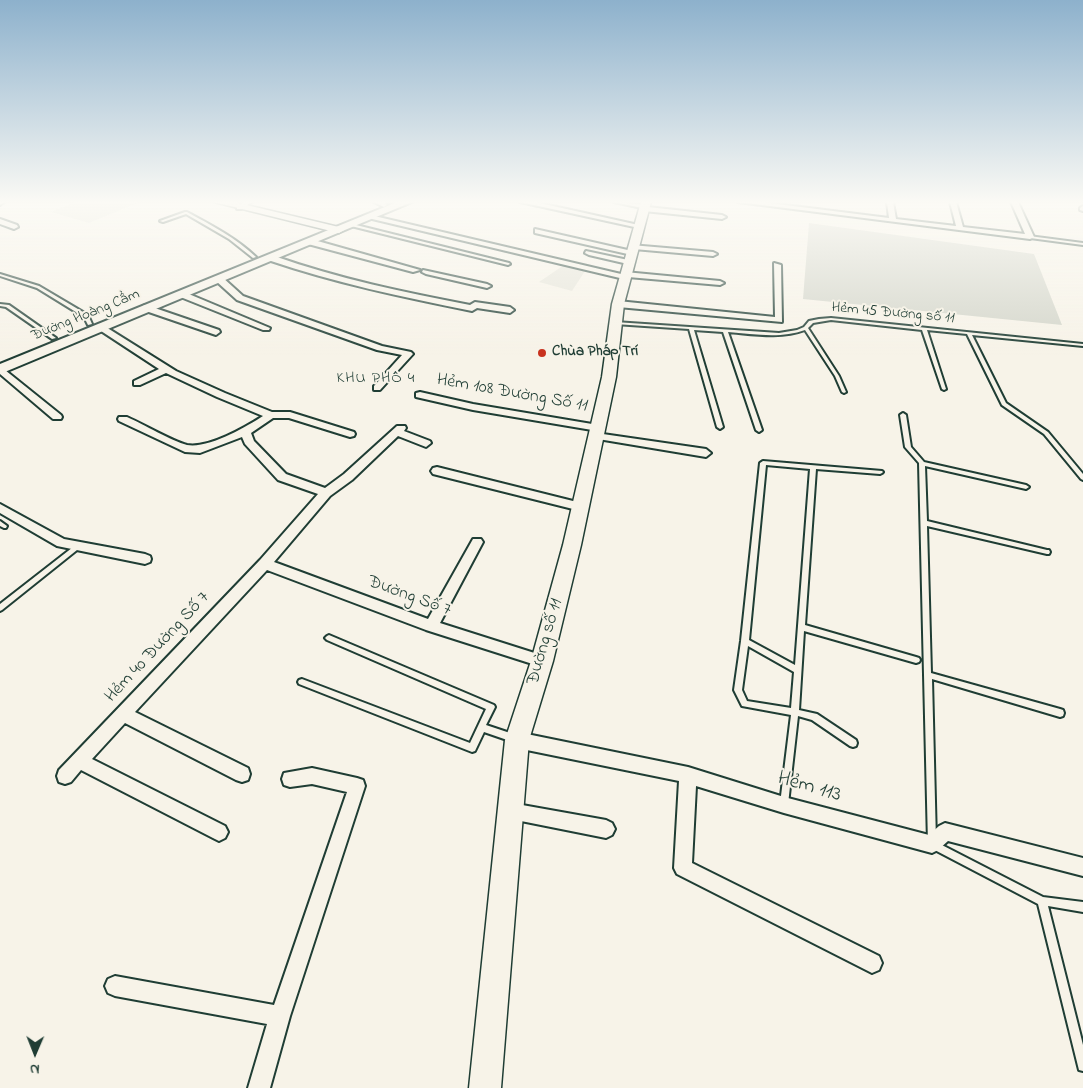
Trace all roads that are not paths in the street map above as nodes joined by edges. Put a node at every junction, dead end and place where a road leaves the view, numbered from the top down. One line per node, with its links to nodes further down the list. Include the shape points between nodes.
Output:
1 (249, 253): 11 (lane)
2 (267, 253): 11 (main road, Đường Hoàng Cầm)
3 (285, 253): 12 (main road, Đường Hoàng Cầm)
4 (351, 253): 16 (street)
5 (456, 253): 14 (lane)
6 (576, 253): 13 (street)
7 (589, 253): 13 (street)
8 (602, 253): 13 (street)
9 (632, 253): 13 (main road, Đường số 11)
10 (713, 254): 13 (street)
11 (254, 257): 27 (main road, Đường Hoàng Cầm)
12 (272, 258): 19 (main road, Đường Hoàng Cầm); 25 (street, via 366,288 472,308 475,304)
13 (629, 262): 20 (street); 26 (main road, Đường số 11)
14 (508, 264)
15 (777, 265): 26 (street, via 779,320)
16 (416, 270)
17 (426, 272): 21 (street)
18 (0, 275): 27 (lane, via 38,287)
19 (219, 279): 22 (main road, Đường Hoàng Cầm); 41 (street, via 240,298 380,348 408,354)
20 (720, 283)
21 (487, 286)
22 (181, 294): 24 (main road, Đường Hoàng Cầm); 28 (street)
23 (0, 305): 35 (lane, via 7,306)
24 (146, 308): 27 (main road, Đường Hoàng Cầm); 33 (street)
25 (510, 310)
26 (616, 313): 29 (lane, Hẻm 45 Đường số 11); 52 (main road, Đường số 11, via 609,377)
27 (95, 325): 35 (main road, Đường Hoàng Cầm); 38 (main road, Đường Hoàng Cầm); 39 (street)
28 (266, 328)
29 (691, 328): 32 (lane, Hẻm 45 Đường số 11); 49 (lane)
30 (806, 328): 31 (lane, Hẻm 45 Đường số 11, via 811,322 831,319); 32 (lane, Hẻm 45 Đường số 11, via 779,334); 43 (lane)
31 (924, 328): 34 (lane, Hẻm 45 Đường số 11); 42 (lane)
32 (725, 330): 50 (lane)
33 (216, 332)
34 (969, 334): 36 (lane, Hẻm 45 Đường số 11); 60 (lane, via 1004,404 1046,433)
35 (54, 338): 37 (main road, Đường Hoàng Cầm)
36 (1083, 345)
37 (0, 360)
38 (0, 369): 47 (street)
39 (166, 369): 40 (street); 45 (street)
40 (137, 383)
41 (377, 388)
42 (944, 389)
43 (844, 392)
44 (420, 395): 52 (street, Hẻm 108 Đường Số 11)
45 (271, 415): 51 (street); 53 (street, via 290,415)
46 (903, 415): 56 (lane, via 908,447)
47 (57, 417)
48 (123, 419): 51 (street, via 192,450)
49 (720, 426)
50 (759, 430)
51 (246, 432): 62 (street, via 249,442 282,477)
52 (597, 432): 55 (street, Hẻm 108 Đường Số 11); 63 (main road, Đường số 11)
53 (350, 434)
54 (426, 443): 62 (street, Hẻm 40 Đường Số 7, via 399,430)
55 (706, 453)
56 (922, 463): 61 (lane); 65 (lane)
57 (813, 467): 59 (lane); 73 (lane); 75 (lane, via 763,463)
58 (437, 471): 63 (street)
59 (880, 472)
60 (1083, 478)
61 (1026, 487)
62 (326, 493): 70 (street, Hẻm 40 Đường Số 7)
63 (581, 507): 77 (main road, Đường số 11)
64 (0, 508): 67 (street, via 61,543)
65 (924, 523): 68 (lane); 79 (lane)
66 (477, 542): 72 (street)
67 (79, 546): 69 (street); 71 (lane)
68 (1047, 552)
69 (145, 559)
70 (265, 564): 72 (street, Đường Số 7); 83 (street, Hẻm 40 Đường Số 7)
71 (0, 608)
72 (431, 626): 77 (street, Đường Số 7)
73 (800, 626): 76 (lane); 78 (lane)
74 (329, 638): 84 (lane, via 491,707)
75 (745, 641): 78 (lane); 81 (lane, via 738,690 745,704)
76 (916, 660)
77 (542, 661): 85 (main road, Đường số 11)
78 (797, 670): 81 (lane)
79 (928, 675): 82 (lane); 96 (lane)
80 (302, 682): 84 (lane, via 472,748)
81 (795, 712): 86 (lane, via 814,717); 92 (lane)
82 (1060, 713)
83 (123, 714): 87 (street, Hẻm 40 Đường Số 7); 88 (street)
84 (481, 727): 85 (lane)
85 (517, 740): 89 (street, Hẻm 113); 93 (main road, Đường số 11)
86 (853, 743)
87 (80, 760): 90 (street, Hẻm 40 Đường Số 7); 95 (street)
88 (242, 774)
89 (688, 775): 92 (street, Hẻm 113); 100 (street, via 683,868)
90 (65, 776)
91 (290, 779): 102 (street, via 312,776 357,786)
92 (784, 805): 96 (street, Hẻm 113)
93 (511, 811): 94 (street); 105 (main road, Đường số 11)
94 (606, 829)
95 (219, 832)
96 (932, 844): 97 (street, via 944,832); 98 (lane)
97 (1083, 867)
98 (1042, 901): 99 (lane); 103 (lane)
99 (1083, 906)
100 (872, 962)
101 (115, 986): 102 (street)
102 (280, 1016): 104 (street)
103 (1083, 1066)
104 (259, 1088)
105 (485, 1088)

